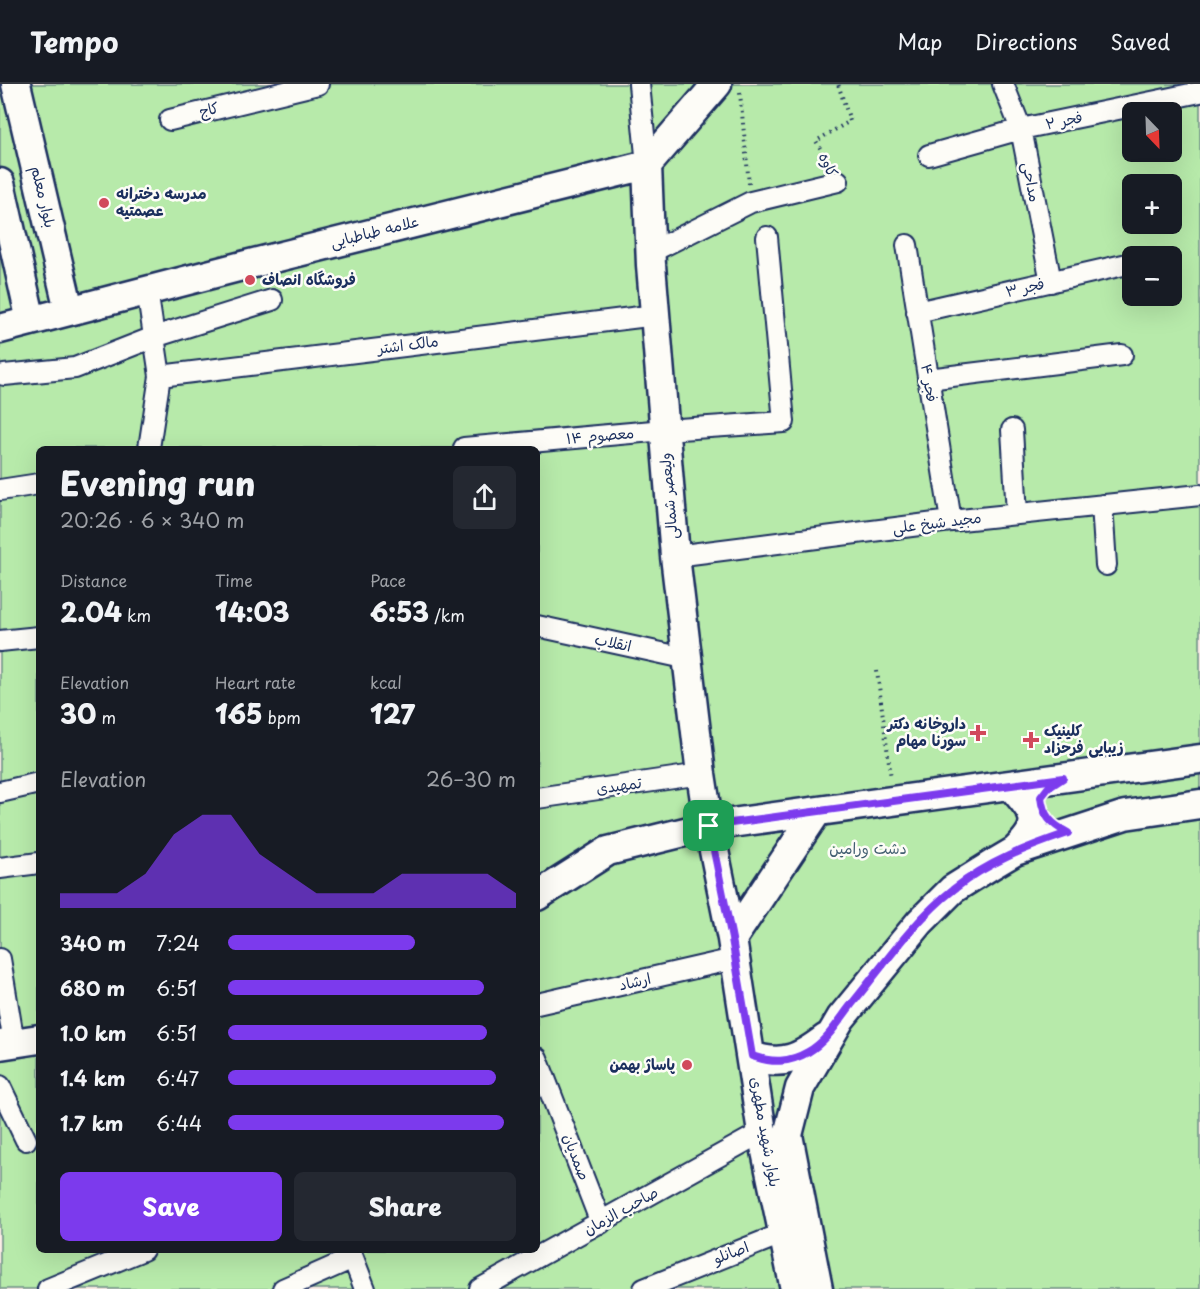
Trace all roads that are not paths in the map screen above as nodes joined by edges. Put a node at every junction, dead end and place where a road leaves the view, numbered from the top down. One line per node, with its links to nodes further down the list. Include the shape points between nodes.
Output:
1 (16, 84): 20 (main road, بلوار معلم)
2 (318, 84): 7 (street, کاج)
3 (639, 84): 10 (street)
4 (717, 84): 10 (main road)
5 (1004, 84): 8 (street, مداحی)
6 (1200, 92): 8 (street, فجر ۲)
7 (170, 120)
8 (1021, 129): 9 (street, فجر ۲); 17 (street, مداحی)
9 (929, 155)
10 (647, 165): 15 (main road, ولیعصر شمالی); 18 (main road, علامه طباطبایی)
11 (838, 181): 15 (street, کاوه, via 751,202)
12 (0, 183): 23 (main road)
13 (767, 237): 30 (street, ۱۴ معصوم, via 784,422)
14 (907, 245): 21 (street, فجر ۴)
15 (651, 252): 22 (main road, ولیعصر شمالی)
16 (1122, 265): 17 (street, فجر ۳)
17 (1051, 282): 21 (street, فجر ۳)
18 (147, 290): 20 (main road, علامه طباطبایی); 25 (street)
19 (272, 300): 25 (street)
20 (69, 310): 23 (main road, علامه طباطبایی)
21 (918, 312): 29 (street, فجر ۴)
22 (656, 315): 28 (street, مالک اشتر); 30 (main road, ولیعصر شمالی)
23 (31, 321): 24 (main road, علامه طباطبایی)
24 (0, 329)
25 (154, 338): 27 (street, via 75,368); 28 (street)
26 (1122, 355): 29 (street)
27 (4, 375)
28 (160, 376): 32 (street)
29 (928, 379): 39 (street, فجر ۴)
30 (664, 430): 33 (street, ۱۴ معصوم); 40 (main road, ولیعصر شمالی)
31 (1012, 430): 38 (street)
32 (149, 446)
33 (486, 446)
34 (36, 484): 35 (street)
35 (0, 490)
36 (1200, 495): 37 (street, مجید شیخ علی)
37 (1102, 505): 38 (street, مجید شیخ علی); 41 (street)
38 (1017, 514): 39 (street, مجید شیخ علی)
39 (951, 521): 40 (street, مجید شیخ علی)
40 (675, 556): 45 (main road, ولیعصر شمالی)
41 (1106, 566)
42 (540, 627): 45 (street, انقلاب)
43 (36, 637): 44 (street)
44 (0, 641)
45 (689, 659): 47 (main road, ولیعصر شمالی)
46 (1200, 759): 48 (main road)
47 (701, 774): 52 (street, تمهیدی); 55 (main road, ولیعصر شمالی)
48 (1063, 778): 50 (main road); 56 (main road, via 1041,797 1047,818)
49 (36, 784): 51 (street)
50 (1011, 786): 54 (main road); 57 (main road, via 1035,821 1030,836)
51 (0, 792)
52 (540, 798)
53 (1200, 804): 56 (main road, بلوار شهید مطهری, via 1125,815)
54 (816, 813): 55 (main road); 61 (main road)
55 (709, 826): 60 (main road, via 608,851); 61 (main road, بلوار شهید مطهری)
56 (1068, 833): 57 (main road, بلوار شهید مطهری)
57 (1015, 851): 64 (main road, بلوار شهید مطهری, via 953,890 889,958)
58 (36, 863): 59 (street)
59 (0, 868)
60 (540, 894)
61 (733, 949): 63 (street, ارشاد); 66 (main road, بلوار شهید مطهری)
62 (0, 959): 65 (street)
63 (540, 1003)
64 (828, 1036): 66 (main road, via 809,1051 782,1062); 81 (main road, بلوار شهید مطهری, via 800,1088 788,1135)
65 (18, 1042)
66 (752, 1056): 69 (main road, بلوار شهید مطهری)
67 (540, 1068): 71 (street, صمدیان)
68 (0, 1086): 70 (street)
69 (762, 1132): 71 (street, صاحب الزمان); 72 (main road, بلوار شهید مطهری)
70 (26, 1140)
71 (601, 1223): 78 (street, صاحب الزمان)
72 (784, 1233): 79 (street, اصانلو); 80 (main road, بلوار شهید مطهری)
73 (136, 1253): 75 (street)
74 (352, 1254): 76 (street); 77 (street)
75 (48, 1289)
76 (283, 1289)
77 (365, 1289)
78 (480, 1289)
79 (645, 1289)
80 (795, 1289)
81 (818, 1289)

